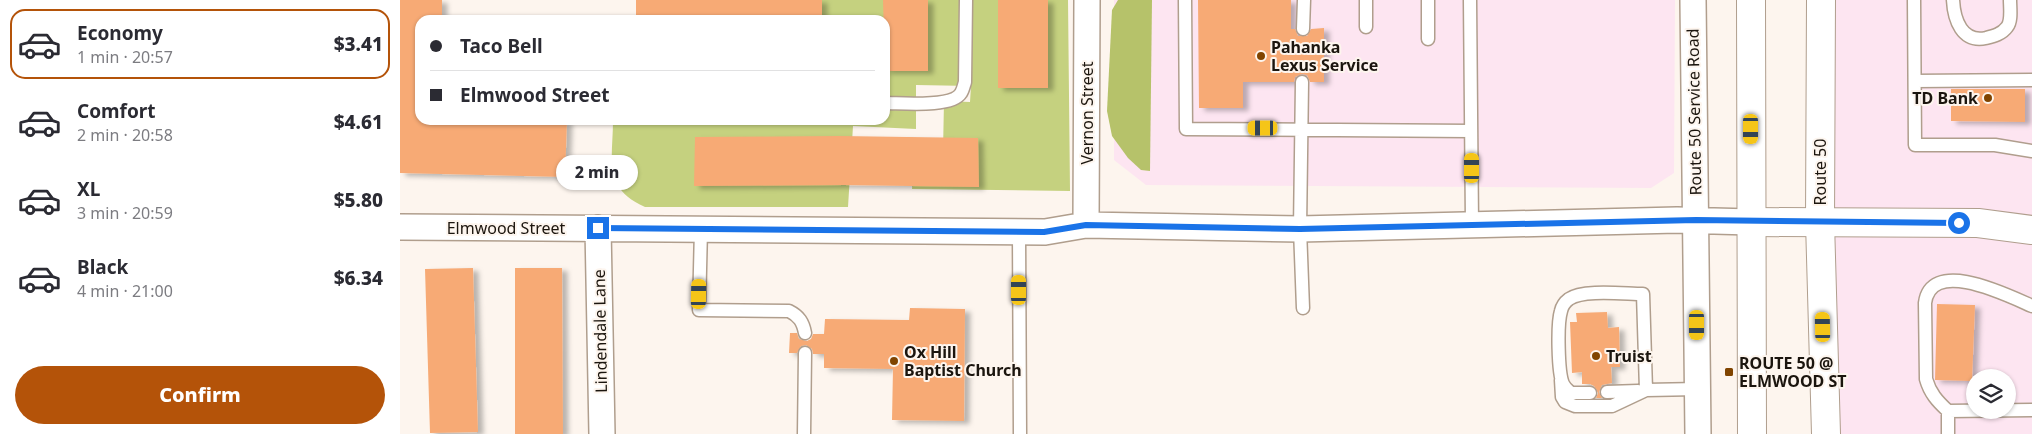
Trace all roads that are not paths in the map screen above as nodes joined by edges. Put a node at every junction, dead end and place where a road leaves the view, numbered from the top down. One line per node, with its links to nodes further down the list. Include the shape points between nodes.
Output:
1 (966, 0): 20 (lane, via 965,82 961,94 951,101)
2 (1087, 0): 28 (street, Vernon Street)
3 (1185, 0): 21 (lane, via 1186,129)
4 (1304, 0): 15 (lane)
5 (1366, 0): 14 (lane)
6 (1428, 0): 16 (lane)
7 (1470, 0): 22 (lane)
8 (1692, 0): 24 (street, Route 50 Service Road)
9 (1751, 0): 25 (main road)
10 (1821, 0): 26 (main road, Route 50)
11 (1914, 0): 18 (lane)
12 (1953, 0): 13 (lane, via 1954,17 1960,28 1969,37 1981,39 1996,36 2008,26)
13 (2010, 0)
14 (1366, 27)
15 (1303, 29)
16 (1428, 39)
17 (2032, 80): 18 (lane)
18 (1915, 81): 23 (lane, via 1916,144 1995,146)
19 (1302, 82): 21 (lane)
20 (890, 103)
21 (1302, 128): 22 (lane); 31 (lane)
22 (1471, 131): 27 (lane)
23 (2032, 151)
24 (1696, 220): 25 (street, Elmwood Street); 27 (street, Elmwood Street); 40 (street, Route 50 Service Road)
25 (1751, 222): 26 (main road); 50 (main road)
26 (1820, 222): 33 (main road, via 1978,223); 51 (main road, Route 50)
27 (1472, 224): 31 (street, Elmwood Street)
28 (1086, 225): 31 (street, Elmwood Street); 34 (street, Elmwood Street, via 1044,232)
29 (400, 227): 30 (street, Elmwood Street)
30 (598, 228): 32 (street, Elmwood Street); 46 (street, Lindendale Lane)
31 (1300, 229): 36 (lane)
32 (701, 230): 34 (street, Elmwood Street); 37 (lane, via 698,310 789,311 802,321)
33 (2032, 230)
34 (1019, 232): 48 (lane)
35 (2032, 306): 45 (lane, via 1972,283 1944,281 1932,286 1924,303 1926,379 1934,398)
36 (1303, 308)
37 (805, 334)
38 (804, 353): 47 (lane)
39 (1561, 378): 41 (lane, via 1562,397 1575,406 1612,406); 41 (lane, via 1558,332 1564,304 1585,294 1642,294); 43 (lane, via 1571,393)
40 (1698, 389): 41 (lane); 49 (street, Route 50 Service Road)
41 (1646, 390): 42 (lane)
42 (1607, 392)
43 (1590, 393)
44 (2032, 410): 45 (lane)
45 (1948, 411): 52 (lane)
46 (602, 434)
47 (804, 434)
48 (1020, 434)
49 (1698, 434)
50 (1752, 434)
51 (1826, 434)
52 (1948, 434)

